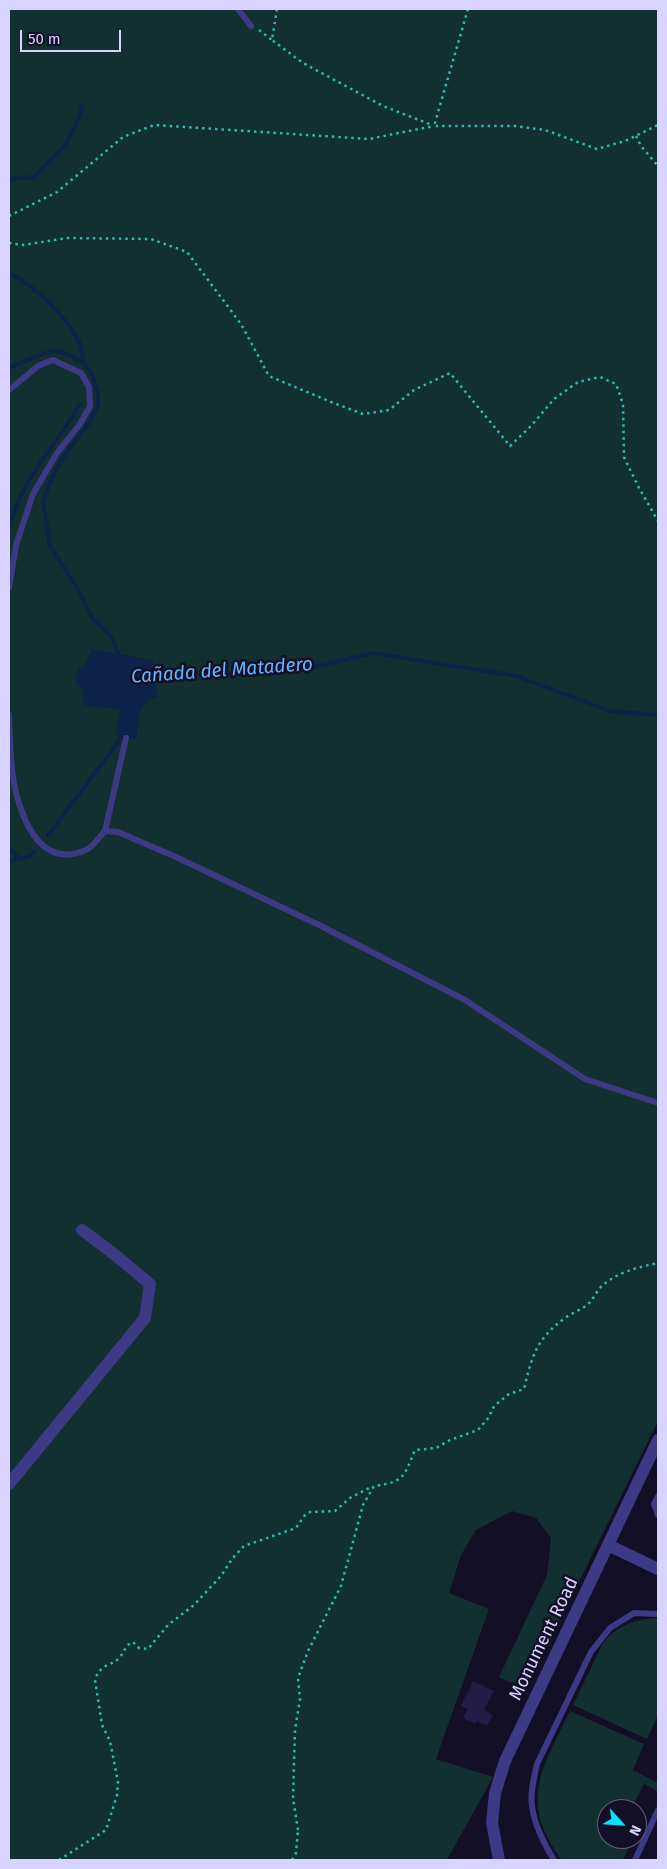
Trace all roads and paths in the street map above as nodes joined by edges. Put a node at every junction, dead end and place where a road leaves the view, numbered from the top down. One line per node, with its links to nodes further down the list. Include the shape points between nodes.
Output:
1 (238, 9): 4 (lane)
2 (277, 9): 6 (path, via 272,40 303,63 382,106)
3 (468, 9): 6 (path)
4 (251, 26)
5 (658, 125): 7 (path)
6 (434, 126): 7 (path, via 515,126 545,130 597,149); 9 (path, via 369,139 154,125 123,137 56,192)
7 (636, 136): 8 (path)
8 (658, 166)
9 (9, 216)
10 (9, 243): 12 (path, via 23,245 67,238 151,239 187,252 241,324 269,376 363,414 389,410 414,390 450,373 510,446 554,399 578,382 600,377 616,384 624,404 624,457)
11 (9, 390): 13 (lane, via 38,366 53,360 81,372 89,387 90,406 33,494 16,545)
12 (658, 522)
13 (9, 588)
14 (9, 715): 16 (lane, via 15,787 29,830 45,848 63,856 87,849)
15 (126, 738): 16 (lane)
16 (105, 831): 17 (lane, via 118,832 176,857 465,1000 585,1079)
17 (658, 1103)
18 (82, 1230): 21 (street, via 150,1284 145,1318)
19 (658, 1263): 22 (path, via 617,1276 602,1286 589,1304 564,1319 540,1342 524,1389 510,1394 494,1406 478,1430 436,1448 415,1450 403,1477 390,1484)
20 (658, 1440): 25 (street, Monument Road)
21 (9, 1484)
22 (374, 1486): 29 (path, via 350,1498 335,1511 310,1512 296,1528 244,1546 194,1605 168,1625 148,1649 139,1648 133,1642 128,1644 120,1658 105,1665 95,1680 102,1725 110,1742 118,1782 117,1795 106,1830); 30 (path, via 363,1505 341,1586 298,1678 300,1699 295,1730 293,1798 298,1830)
23 (658, 1496): 24 (lane, via 654,1504)
24 (658, 1515)
25 (608, 1545): 26 (street); 31 (street, Monument Road, via 505,1761 495,1793 492,1823)
26 (658, 1569)
27 (658, 1614): 32 (lane, via 634,1613 610,1628 592,1652 537,1764 532,1807 544,1844)
28 (658, 1810): 33 (lane)
29 (59, 1860)
30 (292, 1860)
31 (499, 1860)
32 (554, 1860)
33 (635, 1860)

